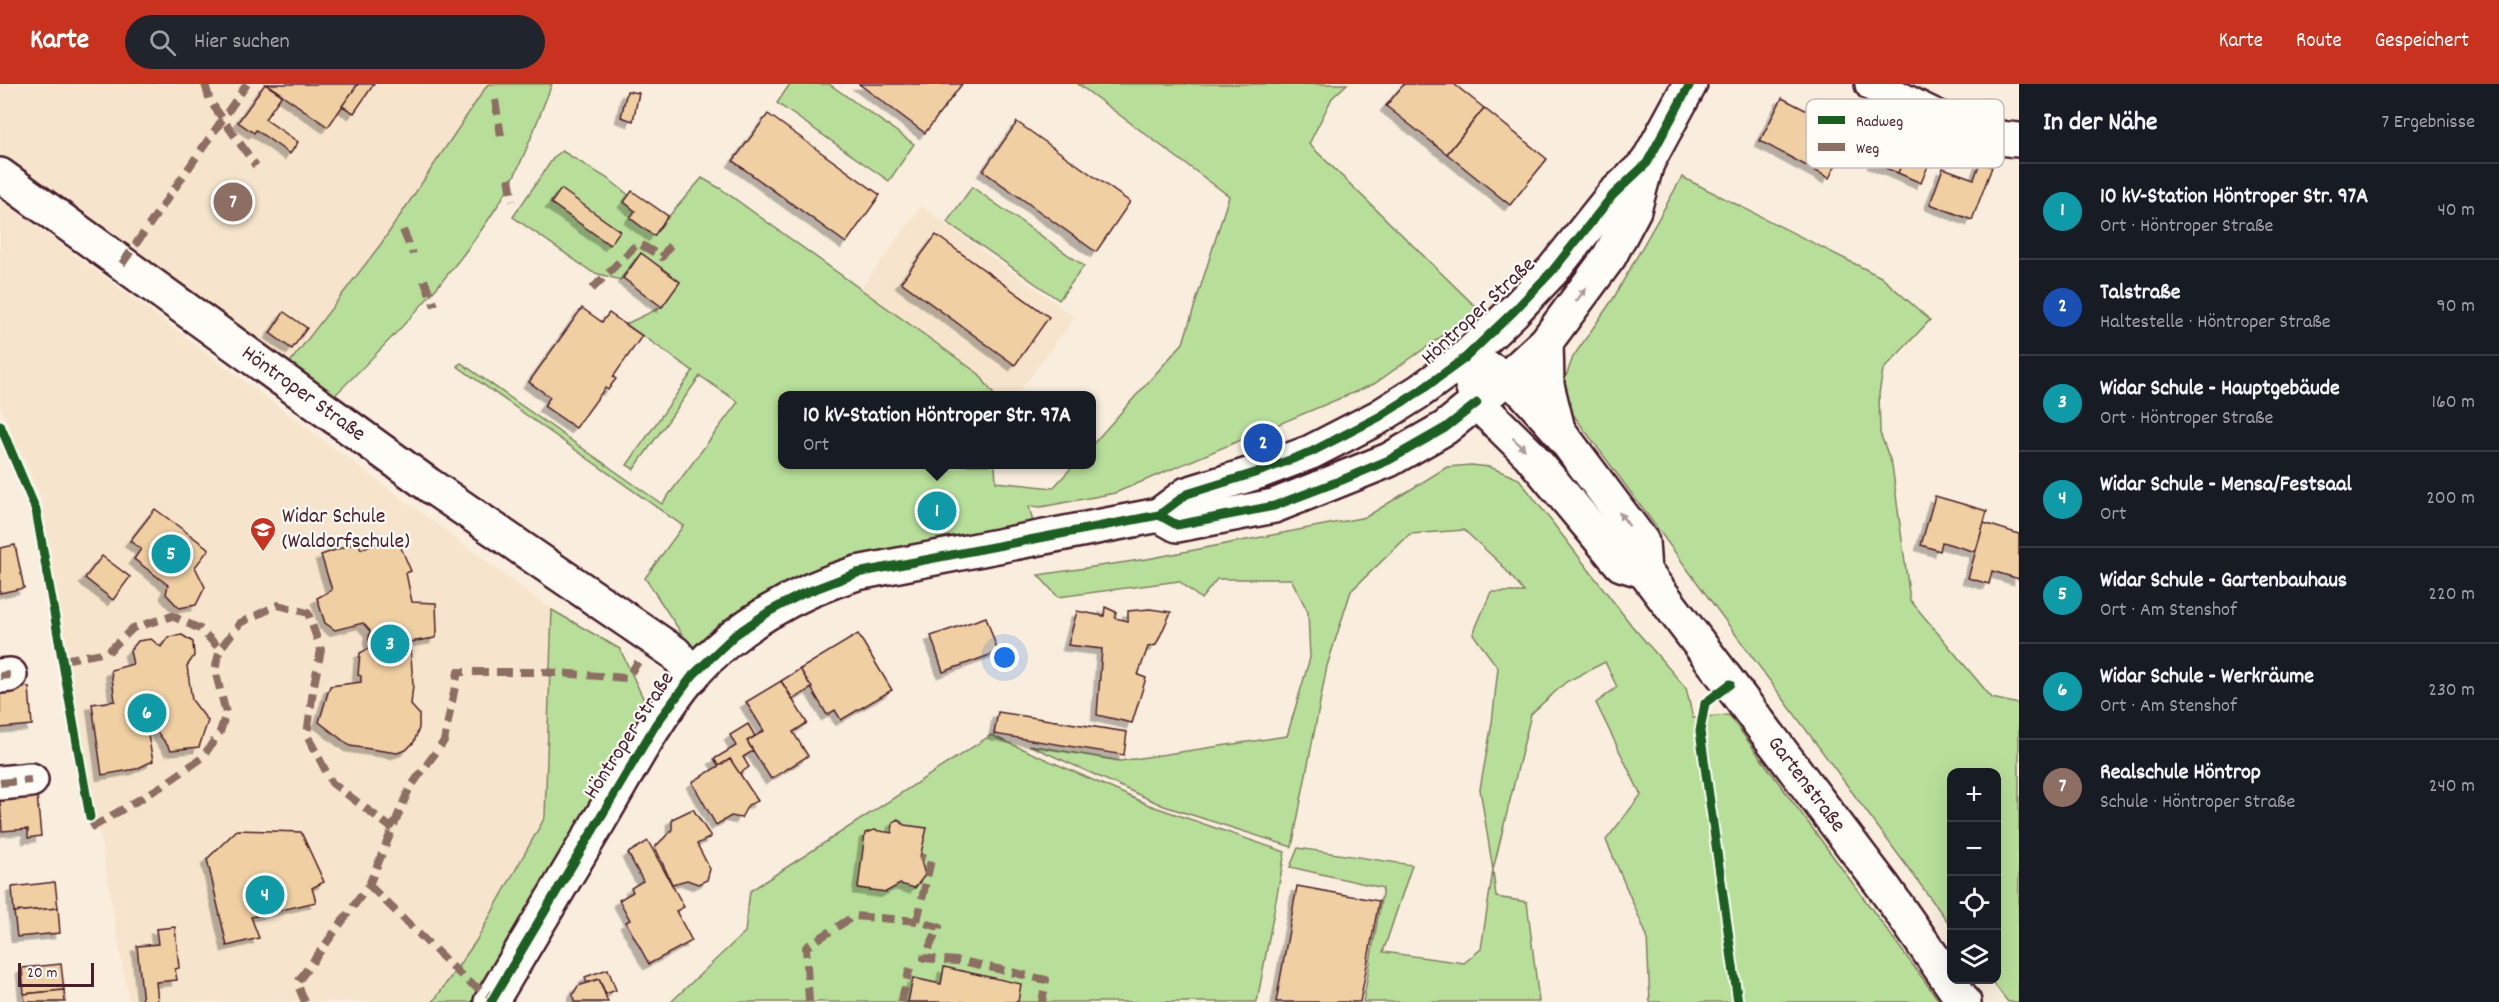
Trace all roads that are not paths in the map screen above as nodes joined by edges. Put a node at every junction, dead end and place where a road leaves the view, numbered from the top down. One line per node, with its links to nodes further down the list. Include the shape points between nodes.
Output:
1 (1690, 84): 6 (street, Höntroper Straße)
2 (1872, 84): 3 (street)
3 (1901, 99)
4 (2004, 137): 5 (street)
5 (2019, 140)
6 (1647, 163): 8 (street, Höntroper Straße, one-way to 6, via 1609,257 1634,210); 9 (street, Höntroper Straße, via 1613,195 1545,278)
7 (0, 175): 15 (street, Höntroper Straße, via 411,472 675,653)
8 (1546, 342): 10 (street, Höntroper Straße); 12 (street, via 1547,385)
9 (1465, 358): 10 (street); 11 (street); 13 (street, Höntroper Straße, via 1379,417 1311,452 1187,494)
10 (1507, 378): 11 (street, Höntroper Straße); 12 (street)
11 (1477, 403): 13 (street, Höntroper Straße, via 1445,428 1389,460 1274,506 1177,525); 14 (street, Gartenstraße, one-way to 14, via 1529,454 1621,564)
12 (1558, 430): 14 (street, one-way to 12, via 1642,542)
13 (1158, 515): 15 (street, Höntroper Straße, via 857,573 830,582 751,623)
14 (1644, 571): 17 (street, Gartenstraße, via 1882,886)
15 (693, 675): 16 (street, Höntroper Straße, via 657,724)
16 (491, 1002)
17 (1964, 1002)

